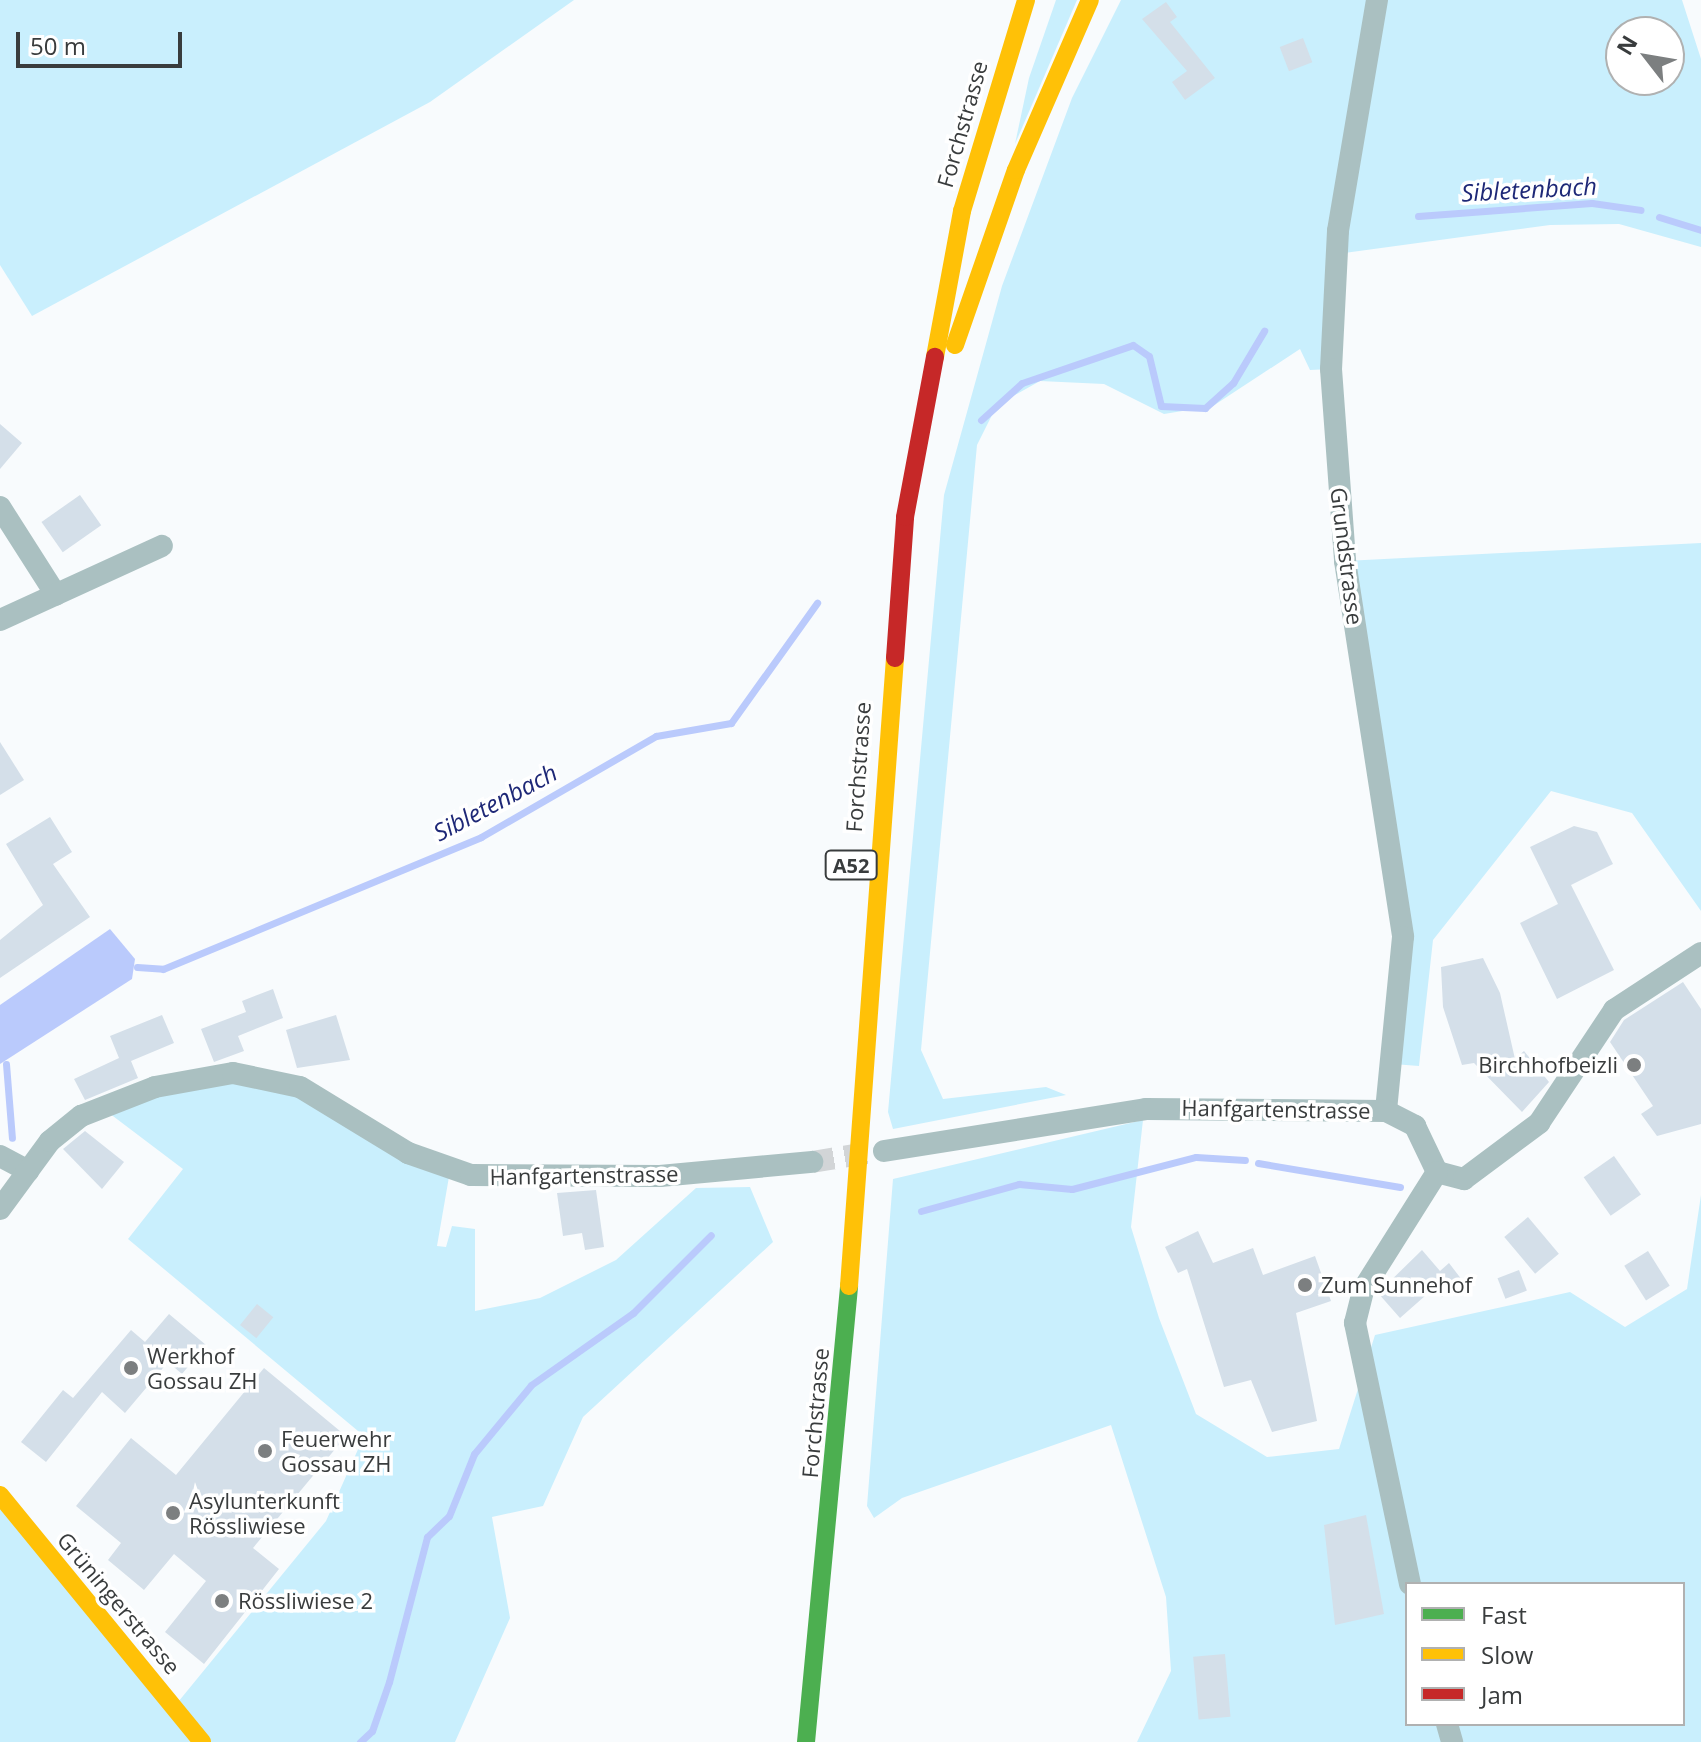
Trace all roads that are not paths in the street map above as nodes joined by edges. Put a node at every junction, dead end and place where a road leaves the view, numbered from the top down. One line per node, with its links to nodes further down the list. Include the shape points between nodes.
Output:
1 (1026, 0): 4 (main road, Forchstrasse / A52, via 962,211)
2 (1090, 0): 4 (main road, via 1012,182)
3 (1377, 0): 10 (street, Grundstrasse, via 1338,231 1331,369 1345,561 1403,937)
4 (909, 490): 22 (main road, Forchstrasse / A52, via 887,697 843,1372)
5 (0, 507): 7 (street)
6 (162, 546): 7 (street)
7 (56, 595): 8 (street)
8 (0, 620)
9 (1701, 953): 15 (street, via 1604,1020 1548,1113 1511,1150 1464,1179)
10 (1386, 1111): 11 (street, Hanfgartenstrasse, via 1146,1109); 15 (street, Hanfgartenstrasse, via 1415,1126)
11 (884, 1151)
12 (0, 1156): 14 (street)
13 (812, 1162): 14 (street, Hanfgartenstrasse, via 660,1176 471,1175 408,1153 300,1087 233,1073 101,1107 59,1132)
14 (28, 1171): 16 (street, Hanfgartenstrasse)
15 (1437, 1172): 19 (street, via 1364,1288 1355,1323)
16 (0, 1209)
17 (814, 1422): 20 (main road, Forchstrasse)
18 (0, 1495): 21 (main road, Grüningerstrasse)
19 (1410, 1582)
20 (794, 1632)
21 (202, 1742)
22 (806, 1742)

